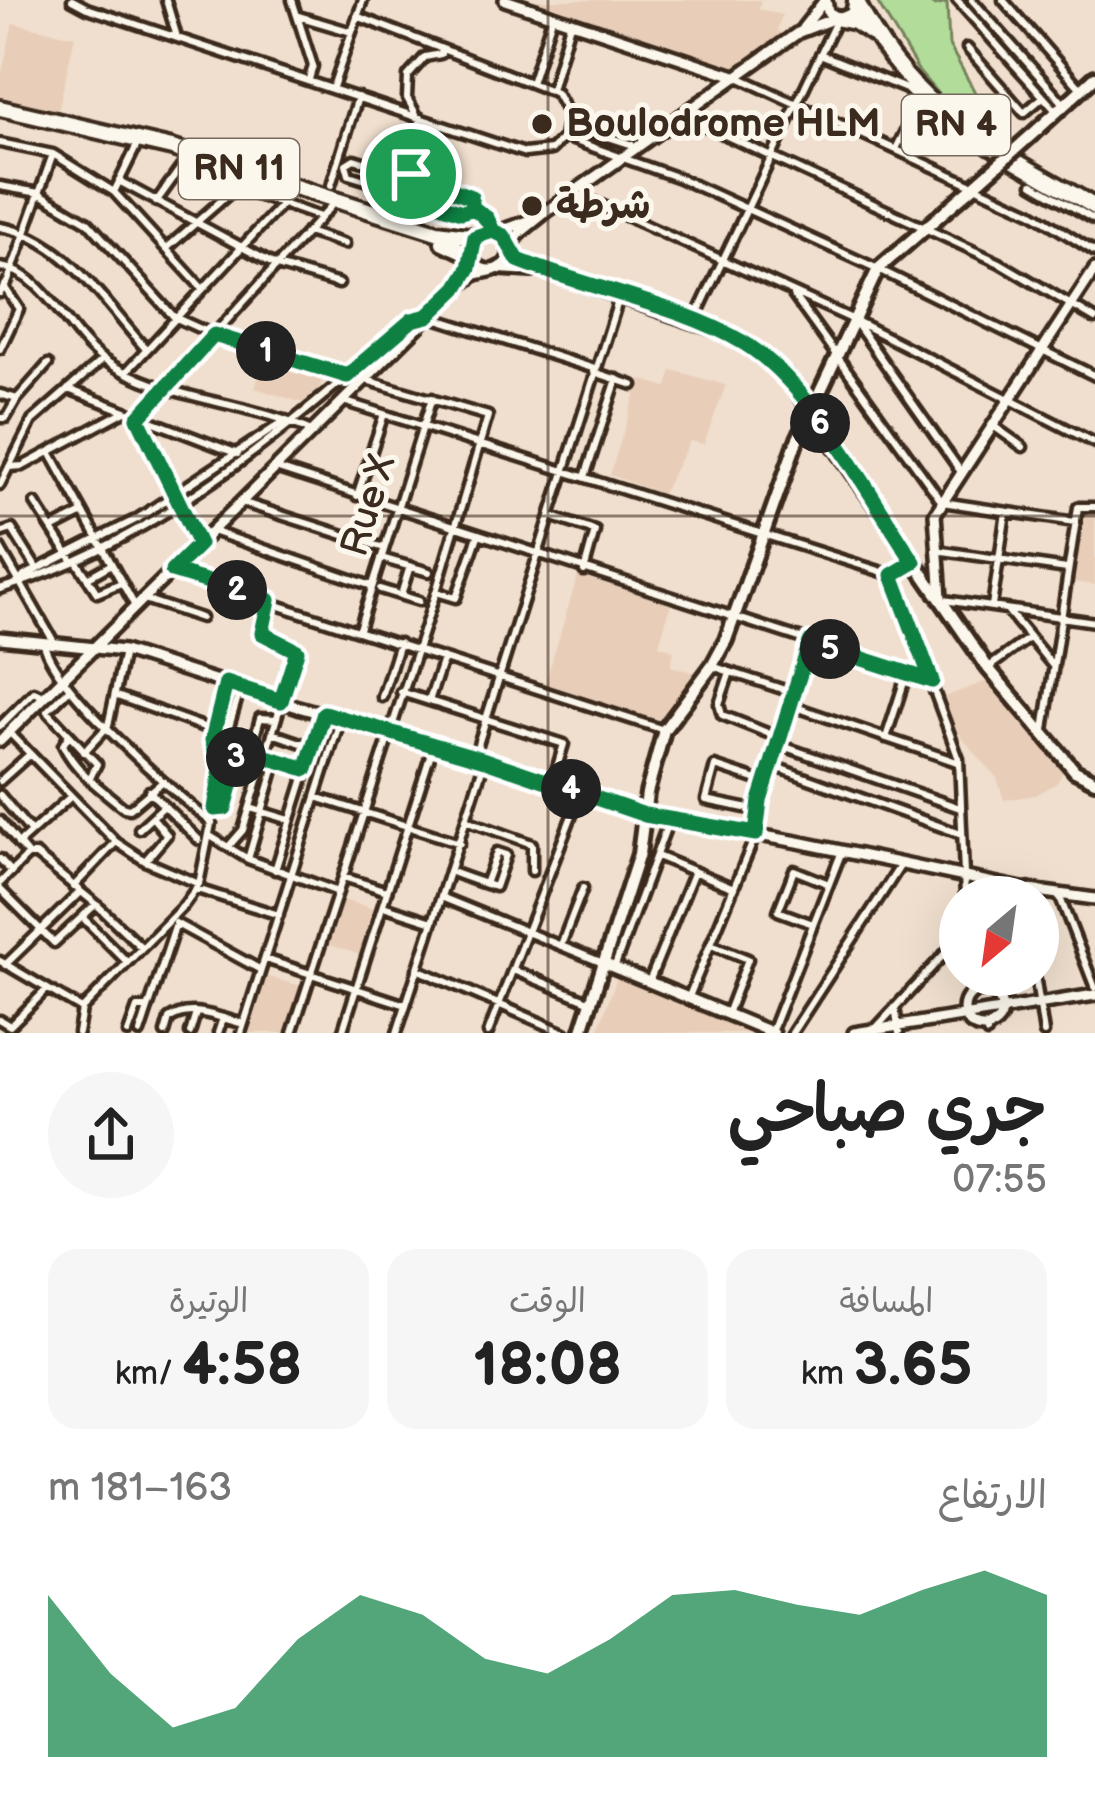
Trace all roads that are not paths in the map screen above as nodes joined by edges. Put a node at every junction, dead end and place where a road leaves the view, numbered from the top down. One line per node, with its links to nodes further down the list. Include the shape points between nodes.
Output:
1 (72, 0): 18 (street)
2 (166, 0): 18 (street)
3 (292, 0): 11 (street)
4 (363, 0): 13 (street)
5 (505, 0): 12 (street)
6 (826, 0): 14 (street); 17 (street)
7 (858, 0): 14 (street); 19 (highway, RN 4); 63 (highway, RN 4, via 954,114)
8 (957, 0): 31 (street)
9 (971, 0): 33 (street)
10 (1003, 0): 28 (street)
11 (297, 15): 16 (street); 25 (street, via 313,66)
12 (554, 15): 15 (street); 26 (street)
13 (357, 16): 16 (street); 22 (street)
14 (838, 18): 17 (street); 19 (highway); 21 (street)
15 (571, 20): 23 (street); 29 (street)
16 (352, 32): 27 (street)
17 (800, 32): 23 (street)
18 (177, 37): 25 (street)
19 (876, 37): 63 (highway, RN 4, via 948,119)
20 (967, 48): 31 (street, via 1024,112)
21 (820, 54): 32 (street); 43 (street, via 906,89 919,102)
22 (450, 55): 26 (street); 36 (street, via 425,57 408,76 407,98)
23 (738, 77): 32 (street); 35 (street)
24 (1095, 77): 28 (main road)
25 (309, 79): 27 (street)
26 (531, 83): 29 (street)
27 (333, 87): 30 (street)
28 (1082, 89): 33 (main road)
29 (551, 90): 38 (street)
30 (359, 96): 36 (street); 53 (street)
31 (1043, 97): 33 (street)
32 (796, 104): 43 (street); 46 (street)
33 (1061, 108): 51 (main road, bridge)
34 (0, 111): 41 (highway, RN 11); 75 (highway, RN 11, via 172,148)
35 (684, 116): 42 (street); 46 (street)
36 (420, 117): 37 (street); 48 (street)
37 (432, 122): 39 (street, via 525,153 551,150); 49 (street)
38 (568, 124): 39 (street); 42 (street)
39 (564, 137): 45 (street)
40 (0, 143): 44 (street)
41 (137, 146): 47 (highway, RN 11); 50 (street)
42 (639, 148): 45 (street)
43 (896, 149): 51 (street)
44 (53, 154): 57 (street); 58 (street)
45 (627, 157): 59 (street); 65 (street)
46 (772, 157): 65 (street); 71 (street)
47 (188, 159): 52 (highway, RN 11); 61 (street)
48 (403, 174): 49 (street); 56 (street); 56 (street, via 354,159 346,164 350,175)
49 (415, 177): 60 (street); 64 (street, via 471,197)
50 (119, 181): 57 (street); 61 (street)
51 (978, 182): 71 (main road); 80 (street)
52 (242, 184): 62 (street); 66 (highway, RN 11); 69 (street)
53 (331, 184)
54 (1033, 184): 68 (street)
55 (0, 186): 58 (street)
56 (398, 190): 60 (street)
57 (114, 192): 78 (street)
58 (39, 193): 72 (street); 98 (street, via 88,222)
59 (574, 193): 67 (street); 82 (street)
60 (411, 194): 64 (street, via 462,212)
61 (156, 202): 69 (street)
62 (282, 204): 66 (street); 77 (street)
63 (1095, 204)
64 (473, 208): 73 (street)
65 (748, 209): 82 (street); 88 (street)
66 (326, 211): 74 (street); 81 (highway, RN 11)
67 (546, 212): 73 (street); 79 (street)
68 (1095, 220)
69 (195, 224): 77 (street); 78 (street)
70 (0, 227): 72 (street)
71 (924, 227): 88 (main road); 96 (street)
72 (27, 231): 85 (street); 105 (street, via 61,254)
73 (495, 231): 75 (street); 79 (street)
74 (307, 232): 76 (street); 83 (street)
75 (475, 237): 81 (street)
76 (345, 244)
77 (240, 248): 83 (street); 91 (street)
78 (166, 249): 91 (street)
79 (510, 249): 87 (street); 89 (main road)
80 (1095, 251)
81 (471, 257): 87 (street); 92 (street)
82 (723, 262): 94 (street); 101 (street)
83 (277, 266): 90 (street); 102 (street)
84 (0, 267): 85 (street)
85 (12, 268): 93 (street); 107 (street)
86 (1095, 268): 96 (street)
87 (496, 269): 89 (main road); 92 (street)
88 (878, 269): 100 (main road); 103 (street)
89 (559, 275): 95 (main road)
90 (339, 284)
91 (201, 287): 98 (street)
92 (457, 288): 97 (street)
93 (2, 291): 104 (street, via 19,309)
94 (791, 292): 100 (street); 106 (street)
95 (620, 295): 101 (main road); 110 (street)
96 (1070, 305): 99 (street); 103 (street)
97 (428, 316): 110 (street); 111 (street, via 412,320); 113 (street)
98 (173, 317): 102 (street); 105 (street)
99 (1095, 319)
100 (854, 320): 106 (main road); 119 (street); 141 (street)
101 (694, 321): 123 (main road, via 766,358)
102 (214, 335): 111 (street); 116 (street)
103 (1043, 348): 112 (street); 119 (street)
104 (0, 349)
105 (146, 349): 109 (street)
106 (837, 355): 123 (main road); 147 (street)
107 (103, 359): 109 (street); 117 (street)
108 (48, 364): 121 (street)
109 (128, 371): 116 (street)
110 (595, 371): 114 (street); 139 (street)
111 (347, 376): 113 (street); 128 (street)
112 (1095, 376)
113 (364, 380): 120 (street); 122 (street)
114 (616, 380): 115 (street); 142 (street)
115 (633, 385)
116 (168, 387): 127 (street); 129 (street)
117 (68, 389): 124 (street); 140 (street, via 32,421)
118 (0, 394): 121 (street)
119 (1009, 396): 130 (street); 133 (street)
120 (432, 398): 131 (street, Rue X); 134 (street, via 488,416)
121 (17, 399): 126 (street)
122 (343, 401): 125 (street); 132 (street)
123 (811, 409): 158 (main road); 170 (main road)
124 (123, 412): 127 (street); 136 (street)
125 (384, 413): 131 (street); 144 (street)
126 (0, 418)
127 (138, 418): 137 (street); 145 (street)
128 (297, 420): 129 (street); 132 (street); 137 (street)
129 (284, 421): 137 (street)
130 (991, 424): 135 (street); 141 (street)
131 (423, 426): 134 (street); 150 (street, Rue X)
132 (312, 431): 138 (street)
133 (1095, 443)
134 (478, 445): 139 (street); 155 (street)
135 (1023, 447)
136 (50, 452): 140 (street); 152 (street)
137 (239, 455): 145 (street)
138 (275, 468): 144 (street); 146 (street)
139 (563, 470): 142 (street); 153 (street)
140 (5, 471): 143 (street)
141 (961, 472): 147 (street)
142 (585, 477): 158 (street)
143 (0, 485)
144 (357, 496): 150 (street)
145 (177, 499): 161 (street); 162 (street)
146 (241, 502): 157 (street); 164 (street)
147 (941, 502): 151 (street); 165 (street)
148 (35, 503): 156 (street)
149 (1095, 507): 154 (street, via 1079,505)
150 (396, 509): 155 (street); 164 (street, Rue X)
151 (1006, 512): 154 (street); 169 (street)
152 (83, 513): 156 (street); 161 (street)
153 (550, 516): 166 (street); 176 (street, via 595,531)
154 (1075, 522): 174 (street)
155 (454, 526): 160 (street); 184 (street)
156 (52, 529): 168 (street)
157 (212, 531): 162 (street); 182 (street)
158 (764, 532): 178 (street); 193 (main road)
159 (0, 533): 173 (street, via 12,529)
160 (478, 536): 166 (street); 184 (street, via 456,598)
161 (100, 544): 168 (street); 171 (street)
162 (199, 544): 175 (street)
163 (0, 548): 181 (street)
164 (384, 548): 167 (street, Rue X)
165 (936, 550): 169 (street); 188 (street)
166 (539, 556): 176 (street); 211 (street)
167 (381, 558): 172 (street); 182 (street, Rue X)
168 (72, 559): 173 (street); 179 (street); 181 (street)
169 (999, 559): 174 (street); 190 (street)
170 (914, 562): 178 (street); 188 (main road)
171 (111, 565): 179 (street); 180 (street)
172 (410, 566): 177 (street); 185 (street)
173 (38, 569): 181 (street)
174 (1067, 569): 192 (street)
175 (172, 571): 186 (street); 189 (street)
176 (584, 571): 193 (street)
177 (429, 572)
178 (892, 575): 212 (street)
179 (87, 578): 180 (street, via 98,593)
180 (121, 583): 189 (street)
181 (19, 584): 183 (street); 199 (street)
182 (376, 587): 185 (street); 196 (street, Rue X)
183 (0, 589)
184 (436, 592): 203 (street)
185 (401, 595): 187 (street)
186 (269, 600): 196 (street); 220 (street, via 262,633 297,651)
187 (419, 601)
188 (942, 602): 190 (street); 208 (main road)
189 (140, 603): 194 (street); 202 (street)
190 (992, 606): 191 (street)
191 (1006, 608): 192 (street); 198 (street)
192 (1060, 616): 195 (street); 207 (street)
193 (734, 617): 200 (street); 206 (main road)
194 (201, 619)
195 (1095, 622)
196 (359, 630): 201 (street)
197 (0, 638): 199 (street)
198 (1030, 638): 207 (street); 208 (street)
199 (49, 641): 202 (street); 214 (street, via 50,661)
200 (810, 642): 210 (street); 217 (street)
201 (399, 643): 203 (street); 219 (street)
202 (98, 646): 204 (street); 214 (street)
203 (415, 647): 205 (street); 216 (street)
204 (124, 651): 213 (street); 218 (street)
205 (443, 657): 211 (street); 221 (street)
206 (712, 666): 209 (street); 229 (main road)
207 (1053, 666): 233 (street)
208 (988, 668): 233 (main road)
209 (730, 672): 217 (street); 236 (street, via 722,716)
210 (907, 673): 212 (street); 235 (street)
211 (500, 676): 225 (street); 229 (street)
212 (932, 681): 246 (street)
213 (226, 683): 215 (street); 228 (street)
214 (66, 684): 227 (street); 231 (street); 234 (street, via 47,711)
215 (240, 688): 220 (street); 238 (street)
216 (401, 692): 221 (street); 230 (street)
217 (794, 693): 222 (street)
218 (117, 696): 227 (street); 228 (street)
219 (382, 697)
220 (281, 701): 223 (street); 226 (street)
221 (429, 701): 225 (street)
222 (790, 705): 235 (street); 236 (street)
223 (324, 713): 224 (street); 239 (street)
224 (341, 718): 230 (street); 258 (street)
225 (486, 718): 244 (street); 254 (street, via 563,744)
226 (276, 719): 232 (street); 241 (street, via 260,718)
227 (109, 727): 240 (street); 252 (street)
228 (212, 730): 264 (street, via 221,768)
229 (664, 730): 268 (main road)
230 (388, 732): 237 (street); 267 (street)
231 (3, 733): 242 (street)
232 (272, 733): 239 (street); 243 (street)
233 (1043, 733): 249 (main road, via 1075,771)
234 (69, 735): 240 (street); 250 (street, via 63,749)
235 (886, 738): 246 (street)
236 (778, 741): 247 (street); 263 (street)
237 (434, 744): 244 (street); 275 (street)
238 (228, 745): 241 (street); 264 (street, via 237,764 225,808)
239 (314, 747): 248 (street)
240 (84, 752): 250 (street, via 98,767)
241 (250, 752): 243 (street)
242 (29, 755): 251 (street); 260 (street)
243 (265, 757): 245 (street); 262 (street)
244 (479, 758): 254 (street); 271 (street)
245 (277, 760): 248 (street); 266 (street)
246 (959, 763): 263 (street)
247 (771, 766): 255 (street); 279 (street)
248 (306, 769): 253 (street)
249 (1093, 776)
250 (89, 779): 256 (street, via 127,809)
251 (0, 781)
252 (161, 783): 256 (street); 274 (street)
253 (302, 783): 258 (street); 270 (street)
254 (553, 783): 257 (street)
255 (766, 783): 265 (street); 265 (street, via 715,766 708,787 706,800)
256 (149, 791): 261 (street)
257 (581, 792): 268 (street); 322 (street)
258 (317, 794): 267 (street); 300 (street)
259 (0, 795): 277 (street)
260 (70, 796): 277 (street); 282 (street)
261 (164, 806): 269 (street); 281 (street)
262 (250, 808): 266 (street); 285 (street)
263 (960, 808): 279 (street)
264 (215, 809): 274 (street)
265 (759, 811): 278 (street)
266 (262, 812): 270 (street); 290 (street)
267 (363, 812): 275 (street); 301 (street)
268 (645, 815): 272 (street); 330 (main road)
269 (152, 817): 276 (street); 291 (street, via 167,835)
270 (290, 820): 293 (street)
271 (465, 820): 283 (street); 295 (street, via 533,845)
272 (669, 820): 278 (street); 288 (street)
273 (0, 821): 284 (street)
274 (212, 823): 280 (street)
275 (408, 826): 283 (street); 309 (street)
276 (140, 829)
277 (31, 832): 284 (street)
278 (756, 834): 286 (street); 307 (street)
279 (961, 834): 298 (street)
280 (209, 836): 285 (street); 305 (street)
281 (199, 840)
282 (116, 842): 291 (street); 308 (street)
283 (460, 843): 294 (street)
284 (18, 844): 287 (street)
285 (229, 846): 290 (street)
286 (842, 850): 292 (street); 303 (street)
287 (28, 855): 297 (street); 308 (street)
288 (657, 856): 296 (street); 330 (street)
289 (0, 859): 297 (street)
290 (248, 859): 293 (street)
291 (146, 861): 305 (street)
292 (902, 863): 298 (street); 373 (street)
293 (275, 870): 300 (street)
294 (449, 871): 302 (street); 312 (street)
295 (532, 871)
296 (694, 871): 307 (street); 335 (street)
297 (12, 872): 304 (street)
298 (962, 875): 299 (street)
299 (965, 876)
300 (291, 877): 310 (street); 316 (street)
301 (343, 877): 309 (street); 310 (street)
302 (485, 884): 302 (street, via 497,852 506,854 498,885)
303 (829, 884): 320 (street); 320 (street, via 794,870 778,910)
304 (0, 886): 321 (street)
305 (198, 886): 316 (street); 318 (street)
306 (583, 888): 324 (street)
307 (734, 888): 323 (street)
308 (76, 889): 314 (street); 321 (street)
309 (387, 891): 315 (street)
310 (338, 892): 334 (street)
311 (1059, 896): 313 (street); 338 (street)
312 (441, 897): 319 (street); 322 (street)
313 (1095, 899)
314 (96, 904): 317 (street); 325 (street)
315 (383, 906): 319 (street); 336 (street)
316 (279, 915): 326 (street)
317 (82, 916): 321 (street, via 56,943); 327 (street)
318 (173, 922): 325 (street); 332 (street); 348 (street)
319 (433, 922): 331 (street)
320 (813, 924): 360 (street)
321 (40, 930): 329 (street)
322 (527, 931): 324 (street); 333 (street)
323 (711, 944): 342 (street); 353 (street, via 748,959)
324 (561, 945): 330 (street)
325 (141, 947): 327 (street)
326 (265, 959): 332 (street); 334 (street)
327 (126, 961): 349 (street)
328 (939, 961): 347 (street)
329 (3, 963): 337 (street)
330 (609, 965): 335 (street); 343 (main road)
331 (418, 969): 345 (street); 346 (street)
332 (261, 970): 356 (street)
333 (513, 970): 343 (street); 346 (street)
334 (311, 974): 336 (street); 367 (street)
335 (649, 982): 342 (street)
336 (356, 988): 345 (street); 368 (street)
337 (47, 989): 349 (street); 355 (street, via 10,1026)
338 (1095, 992): 344 (street)
339 (971, 996): 352 (street)
340 (995, 996): 350 (street)
341 (1038, 996): 344 (street)
342 (688, 999): 353 (street)
343 (591, 1002): 372 (main road)
344 (1039, 1003): 350 (street); 375 (street)
345 (406, 1005): 369 (street)
346 (499, 1006): 370 (street); 371 (street)
347 (896, 1007): 357 (street); 358 (street)
348 (146, 1008): 362 (street, via 137,1008); 363 (street)
349 (82, 1009): 361 (street)
350 (1003, 1009): 352 (street); 359 (street)
351 (196, 1012): 354 (street); 364 (street, via 171,1016); 365 (street)
352 (964, 1013): 357 (street); 359 (street)
353 (727, 1014): 360 (street)
354 (224, 1018): 356 (street); 366 (street)
355 (0, 1020)
356 (242, 1029)
357 (898, 1029): 358 (street)
358 (873, 1031): 374 (street)
359 (986, 1031)
360 (772, 1032)
361 (77, 1033)
362 (128, 1033)
363 (140, 1033)
364 (165, 1033)
365 (190, 1033)
366 (218, 1033)
367 (292, 1033)
368 (342, 1033)
369 (397, 1033)
370 (488, 1033)
371 (566, 1033)
372 (580, 1033)
373 (792, 1033)
374 (854, 1033)
375 (1044, 1033)

